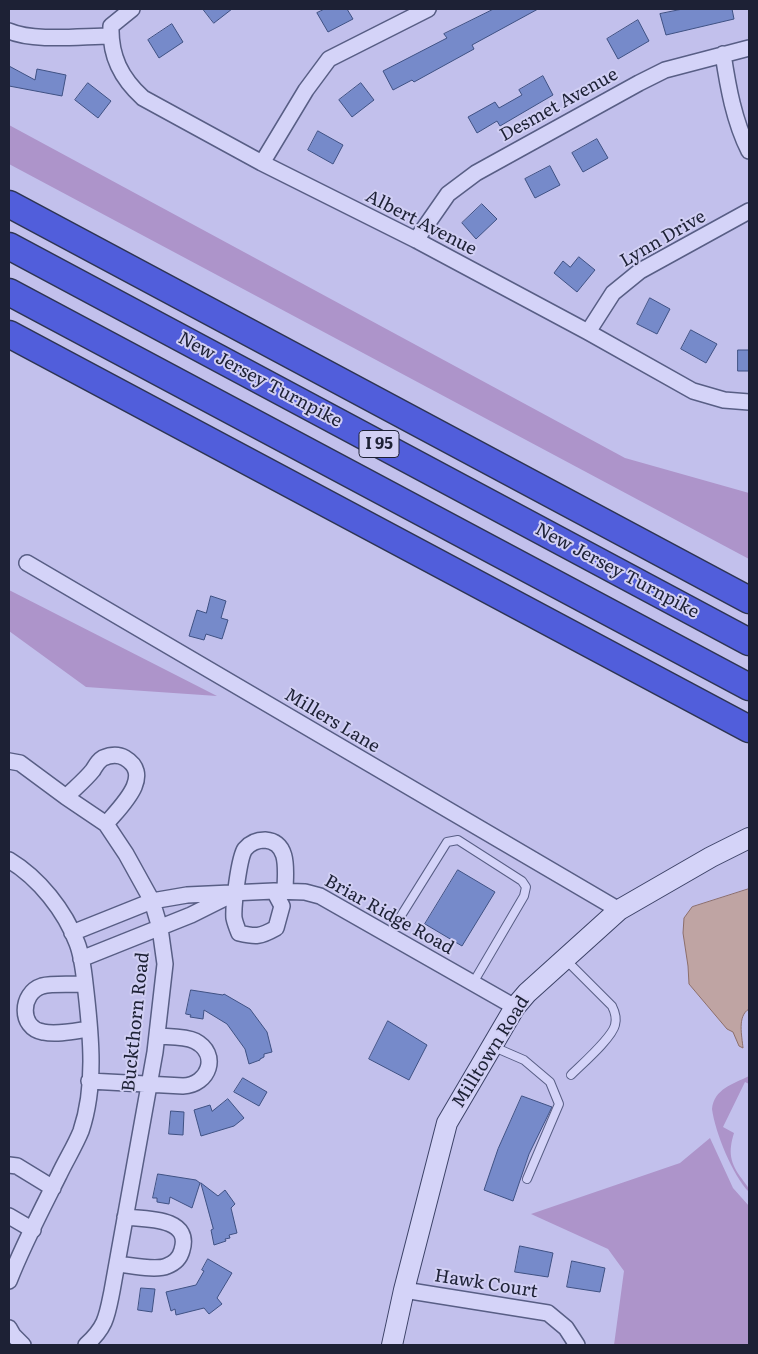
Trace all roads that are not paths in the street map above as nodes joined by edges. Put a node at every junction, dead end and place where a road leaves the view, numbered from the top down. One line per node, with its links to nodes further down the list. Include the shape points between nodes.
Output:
1 (132, 9): 4 (street, via 111,26)
2 (428, 9): 8 (street, via 329,59 306,90)
3 (9, 31): 4 (street, via 19,36)
4 (110, 36): 8 (street, Albert Avenue, via 122,75 143,98)
5 (749, 48): 6 (street, Desmet Avenue)
6 (723, 54): 7 (street, via 729,93); 11 (street, Desmet Avenue, via 665,70 476,173 448,194)
7 (749, 151)
8 (262, 163): 11 (street, Albert Avenue)
9 (9, 204): 18 (highway, New Jersey Turnpike / I 95)
10 (749, 211): 14 (street, Lynn Drive, via 640,271 612,293)
11 (416, 240): 14 (street, Albert Avenue)
12 (9, 246): 19 (highway, New Jersey Turnpike / I 95)
13 (9, 292): 20 (highway, I 95)
14 (588, 332): 16 (street, Albert Avenue, via 693,391 724,400)
15 (9, 334): 21 (highway)
16 (749, 402)
17 (27, 563): 30 (street, Millers Lane)
18 (749, 600)
19 (749, 642)
20 (749, 687)
21 (749, 729)
22 (9, 761): 23 (street, Buckthorn Road, via 20,763)
23 (66, 797): 24 (street, Buckthorn Road); 24 (street, via 98,762 113,755 122,756 130,762 137,776 133,791)
24 (106, 824): 29 (street, Buckthorn Road)
25 (749, 838): 30 (street, Milltown Road)
26 (9, 860): 32 (street, via 47,893)
27 (280, 891): 28 (street, Briar Ridge Road); 28 (street, via 282,906 276,928 264,935 253,936 239,933 234,917); 28 (street, via 285,858 282,849 268,840 258,840 243,851); 33 (street, Briar Ridge Road, via 320,896)
28 (236, 892): 29 (street, Briar Ridge Road); 31 (street, Briar Ridge Road)
29 (152, 901): 31 (street, Buckthorn Road); 32 (street, Briar Ridge Road)
30 (618, 910): 35 (street, Milltown Road)
31 (160, 928): 34 (street, Briar Ridge Road); 40 (street, Buckthorn Road, via 164,964)
32 (72, 933): 34 (street)
33 (389, 935): 36 (street, Briar Ridge Road); 36 (lane, via 447,842 458,840 522,881 526,887 524,896)
34 (81, 959): 37 (street)
35 (565, 959): 38 (street, Milltown Road); 42 (lane, via 612,1006 616,1014 611,1035)
36 (473, 983): 38 (street, Briar Ridge Road)
37 (85, 984): 39 (street); 39 (street, via 43,986 34,990 27,998 25,1015 29,1024 42,1032)
38 (515, 1007): 41 (street, Milltown Road)
39 (89, 1029): 43 (street)
40 (157, 1036): 44 (street, Buckthorn Road); 44 (street, via 196,1041 204,1047 209,1066 206,1075 190,1086)
41 (492, 1046): 46 (lane, via 524,1060 550,1082 559,1104); 53 (street, Milltown Road, via 447,1123)
42 (571, 1075)
43 (89, 1081): 44 (street); 47 (street, via 80,1130)
44 (149, 1084): 49 (street, Buckthorn Road)
45 (9, 1165): 47 (street, via 17,1166)
46 (528, 1179)
47 (53, 1188): 50 (street)
48 (9, 1216): 50 (street)
49 (125, 1217): 51 (street, Buckthorn Road); 51 (street, via 170,1222 178,1228 183,1247 175,1262 166,1267)
50 (32, 1230): 52 (street)
51 (117, 1264): 56 (street, Buckthorn Road, via 106,1316 98,1334)
52 (9, 1281)
53 (404, 1290): 57 (street, Milltown Road); 58 (street, Hawk Court, via 548,1313 566,1328)
54 (9, 1328): 55 (street)
55 (23, 1345)
56 (86, 1345)
57 (392, 1345)
58 (577, 1345)

